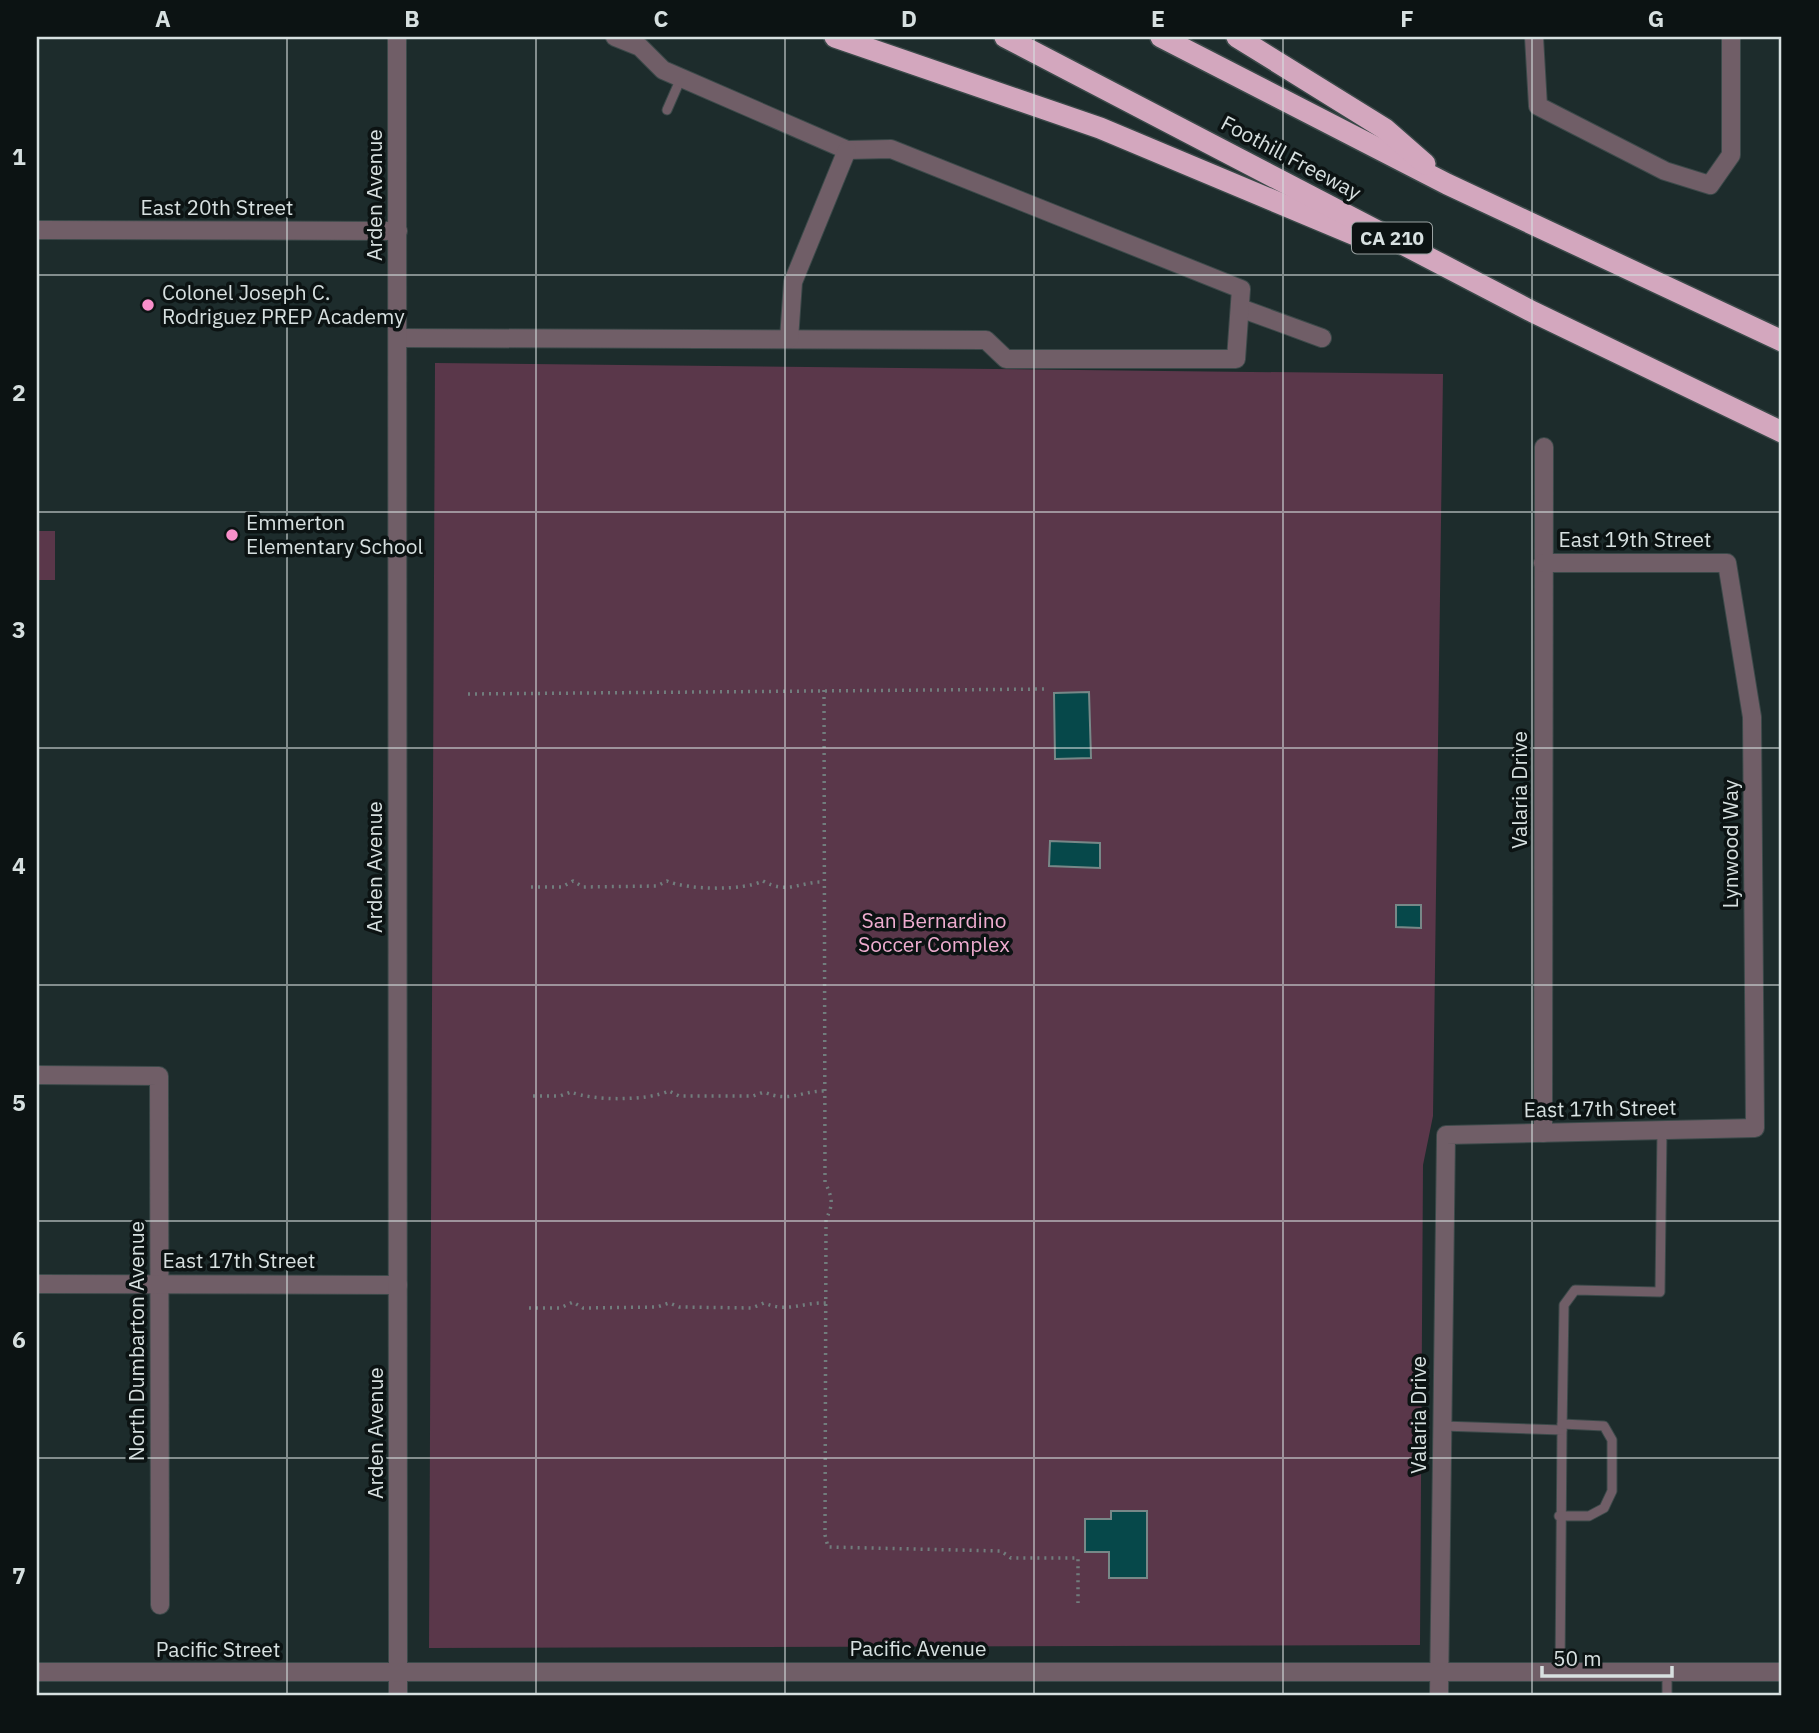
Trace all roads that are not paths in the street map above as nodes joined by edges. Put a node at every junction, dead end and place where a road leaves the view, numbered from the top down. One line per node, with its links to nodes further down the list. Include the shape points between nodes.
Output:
1 (397, 37): 14 (street, Arden Avenue)
2 (615, 37): 9 (street, via 640,47 663,70)
3 (835, 37): 16 (highway, via 1100,128)
4 (1005, 37): 16 (highway, Foothill Freeway / CA 210)
5 (1161, 37): 12 (highway)
6 (1237, 37): 12 (highway, via 1385,129)
7 (1534, 37): 8 (street, via 1538,106 1665,171 1710,185 1731,155)
8 (1731, 37)
9 (681, 78): 10 (lane); 11 (street)
10 (667, 110)
11 (847, 150): 15 (street, via 891,149 1241,289); 19 (street, via 793,282)
12 (1447, 184): 20 (highway)
13 (37, 230): 14 (street, East 20th Street)
14 (398, 231): 17 (street, Arden Avenue)
15 (1240, 308): 18 (street); 19 (street, via 1236,359 1006,359 986,340)
16 (1533, 312): 21 (highway, Foothill Freeway / CA 210)
17 (398, 338): 19 (street); 32 (street, Arden Avenue)
18 (1322, 338)
19 (789, 340)
20 (1782, 341)
21 (1782, 432)
22 (1544, 447): 23 (street, Valaria Drive)
23 (1543, 563): 24 (street, East 19th Street); 28 (street, Valaria Drive)
24 (1727, 563): 26 (street, Lynwood Way, via 1752,717)
25 (37, 1075): 30 (street, North Dumbarton Avenue, via 159,1076)
26 (1755, 1128): 27 (street, East 17th Street)
27 (1662, 1130): 28 (street, East 17th Street); 34 (lane, via 1660,1292 1575,1290 1564,1305)
28 (1543, 1132): 29 (street, East 17th Street)
29 (1446, 1135): 33 (street, Valaria Drive)
30 (159, 1283): 31 (street, East 17th Street); 32 (street, East 17th Street); 36 (street, North Dumbarton Avenue)
31 (37, 1284)
32 (398, 1285): 42 (street, Arden Avenue)
33 (1442, 1426): 34 (lane); 37 (street, Valaria Drive)
34 (1562, 1427): 35 (lane); 35 (lane, via 1604,1426 1612,1440 1612,1491 1604,1508 1589,1516)
35 (1559, 1516): 38 (lane)
36 (160, 1605)
37 (1439, 1670): 38 (street); 42 (street, Pacific Avenue); 44 (street, Valaria Drive)
38 (1560, 1670): 39 (street)
39 (1667, 1671): 41 (street); 45 (lane)
40 (37, 1672): 42 (street, Pacific Street)
41 (1782, 1672)
42 (398, 1673): 43 (street, Arden Avenue)
43 (398, 1696)
44 (1439, 1696)
45 (1667, 1696)

